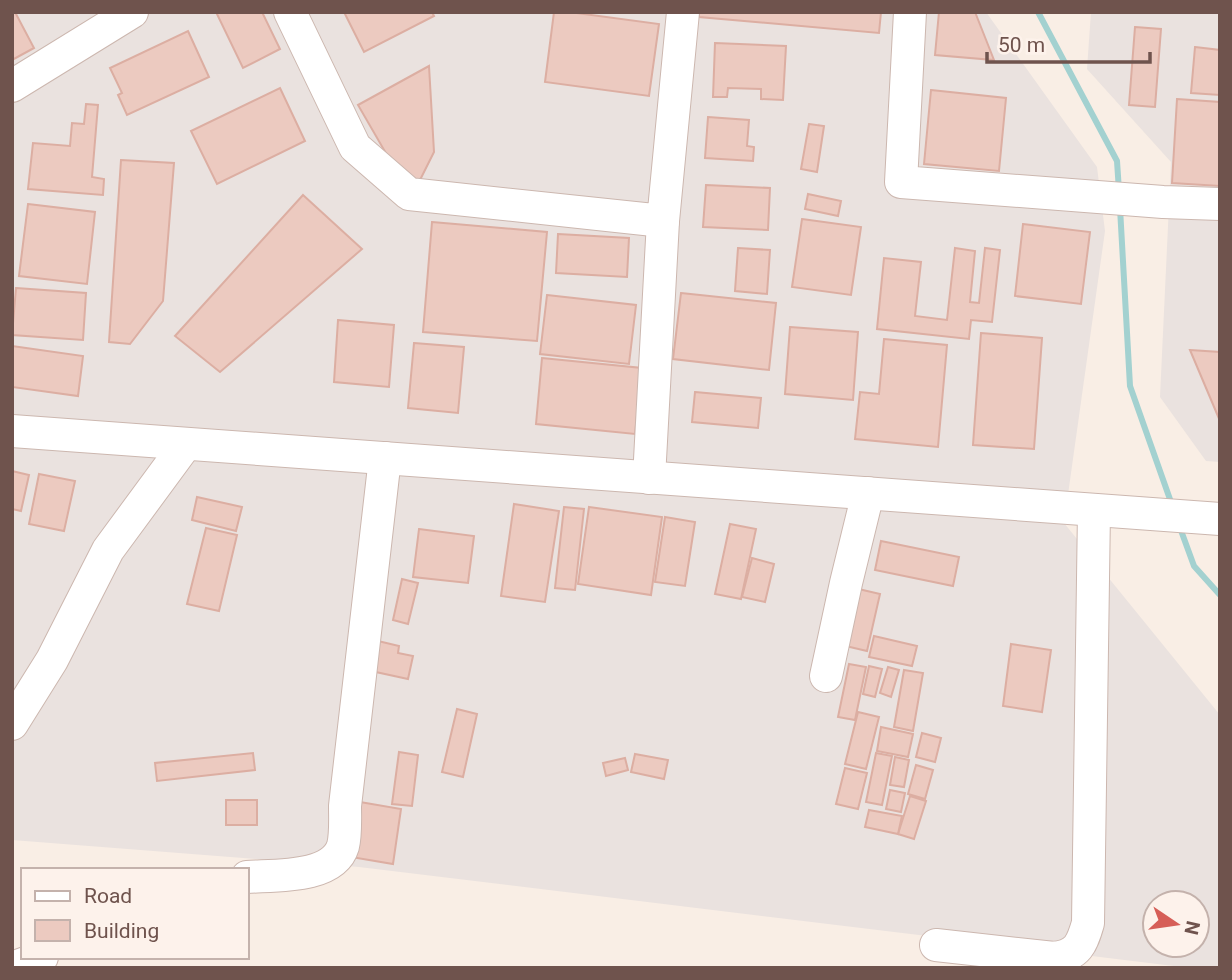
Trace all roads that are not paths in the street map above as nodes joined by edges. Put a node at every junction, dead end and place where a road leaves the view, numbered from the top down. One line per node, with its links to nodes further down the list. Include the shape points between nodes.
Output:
1 (132, 12): 5 (street)
2 (290, 12): 7 (street, via 355,147 409,194)
3 (683, 12): 7 (street)
4 (911, 12): 6 (street, via 901,182)
5 (12, 86)
6 (1220, 204)
7 (663, 221): 11 (street)
8 (12, 431): 9 (street)
9 (186, 444): 10 (street); 16 (street, via 108,550)
10 (385, 458): 11 (street); 17 (street, via 343,845 337,856 305,873)
11 (649, 478): 12 (street)
12 (868, 493): 13 (street); 15 (street)
13 (1101, 510): 14 (street); 18 (street, via 1088,923 1083,940 1077,950 1054,958)
14 (1220, 519)
15 (826, 676)
16 (12, 724)
17 (248, 877)
18 (936, 945)
19 (37, 959): 20 (street)
20 (12, 968)

